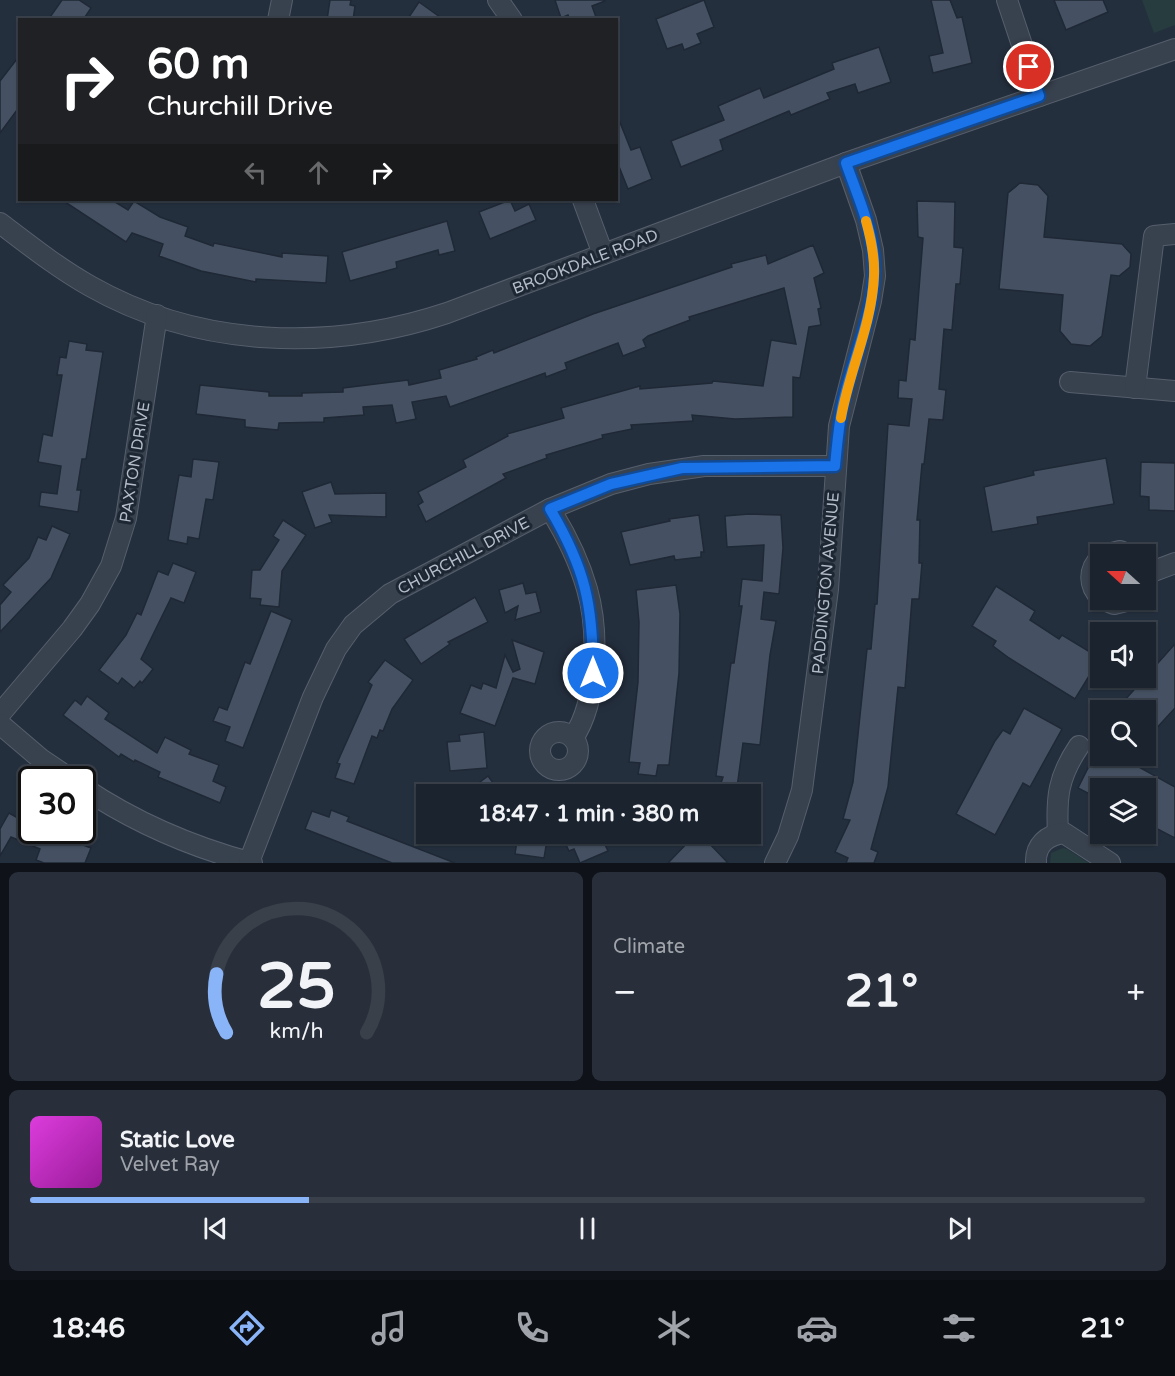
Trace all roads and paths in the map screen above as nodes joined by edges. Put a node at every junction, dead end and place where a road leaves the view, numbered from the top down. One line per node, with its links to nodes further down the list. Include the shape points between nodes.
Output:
1 (282, 0): 4 (street)
2 (498, 0): 5 (street)
3 (1007, 0): 7 (street)
4 (278, 18)
5 (511, 18)
6 (1175, 49): 7 (street, BROOKDALE ROAD)
7 (1039, 96): 8 (street, BROOKDALE ROAD)
8 (846, 163): 12 (street, BROOKDALE ROAD); 17 (street, PADDINGTON AVENUE, via 866,220 874,276 869,311 843,402)
9 (582, 201): 12 (street)
10 (0, 223): 13 (street, BROOKDALE ROAD, via 91,286)
11 (1175, 234): 15 (street, via 1154,236)
12 (603, 254): 13 (street, BROOKDALE ROAD, via 447,313 362,335 325,339 262,337 198,328)
13 (157, 315): 21 (street, PAXTON DRIVE, via 126,518 111,566 72,629)
14 (1070, 382): 15 (street)
15 (1135, 388): 16 (street)
16 (1175, 391)
17 (835, 466): 18 (street, CHURCHILL DRIVE, via 682,468 611,484); 29 (street, PADDINGTON AVENUE, via 829,579 802,790)
18 (550, 509): 23 (street, via 587,588 593,629 590,695 582,725); 28 (street, CHURCHILL DRIVE, via 390,594 346,633 313,696)
19 (1175, 563): 20 (street)
20 (1156, 570)
21 (0, 714)
22 (0, 724): 25 (street)
23 (573, 738)
24 (1079, 746): 27 (street, via 1065,767 1056,796)
25 (51, 766)
26 (96, 795): 28 (street, via 151,826)
27 (1058, 834): 30 (street, via 1041,844); 31 (street, via 1072,836)
28 (250, 863)
29 (775, 863)
30 (1036, 863)
31 (1110, 863)

